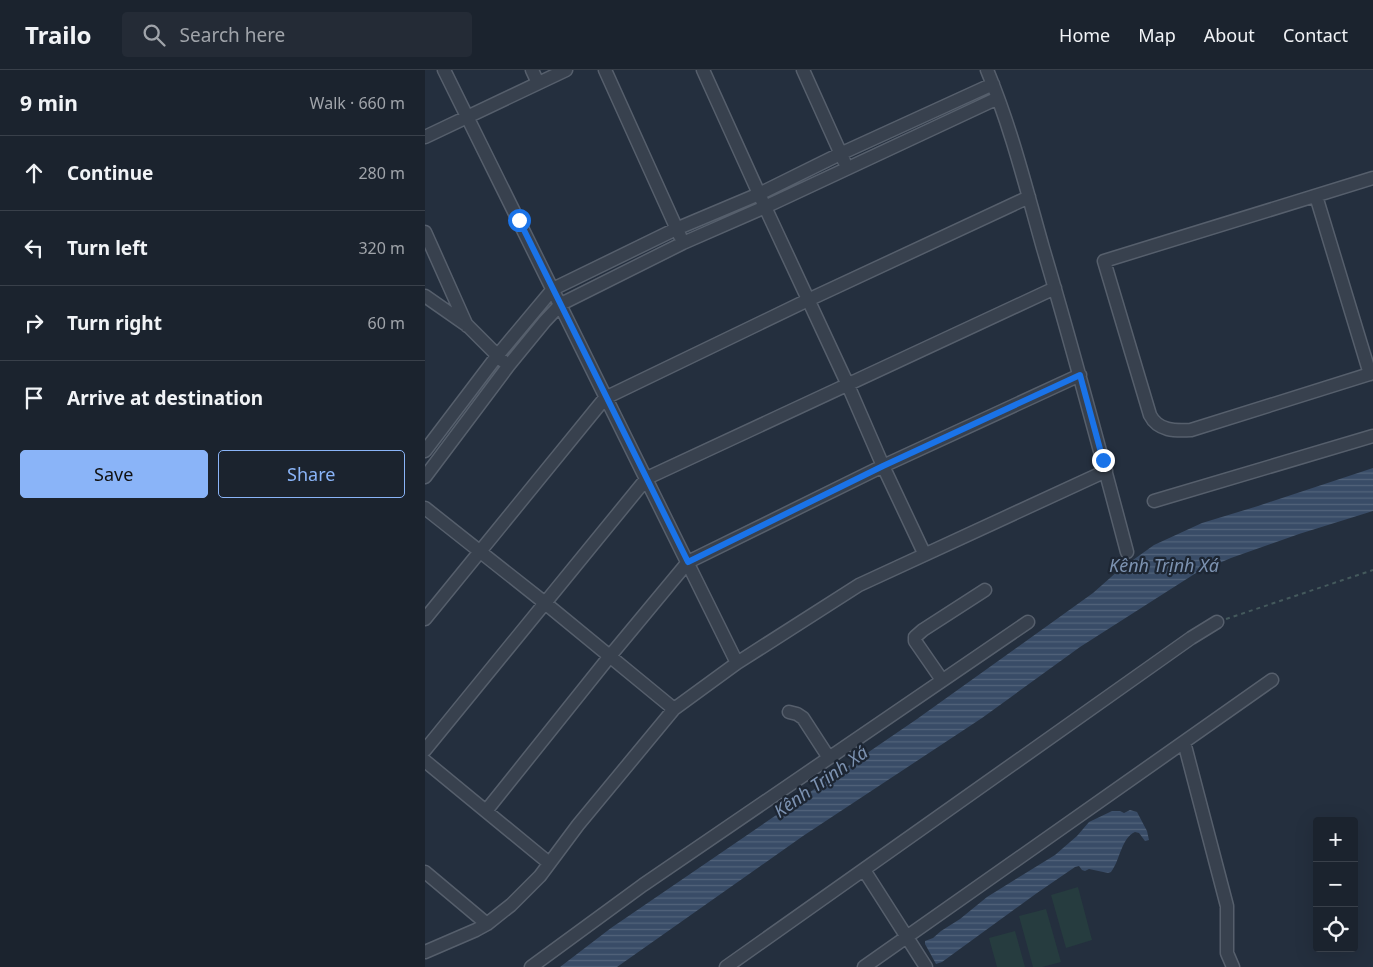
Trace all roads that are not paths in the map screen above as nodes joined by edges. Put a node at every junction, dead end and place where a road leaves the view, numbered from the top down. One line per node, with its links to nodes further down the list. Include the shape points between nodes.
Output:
1 (444, 70): 11 (street)
2 (532, 70): 8 (street)
3 (566, 70): 8 (street)
4 (605, 70): 20 (street)
5 (703, 70): 16 (street)
6 (803, 70): 13 (street)
7 (987, 70): 9 (street)
8 (538, 83): 11 (street)
9 (993, 84): 10 (street); 13 (street)
10 (998, 98): 14 (street); 18 (street)
11 (467, 116): 12 (street); 24 (street)
12 (425, 137)
13 (840, 154): 14 (street); 16 (street)
14 (847, 168): 19 (street)
15 (1373, 178): 17 (street)
16 (759, 194): 19 (street); 20 (street)
17 (1316, 196): 31 (street); 31 (street, via 1104,261 1147,406 1151,418 1160,427 1191,430)
18 (1029, 197): 23 (street); 26 (street)
19 (765, 207): 22 (street); 26 (street)
20 (677, 229): 22 (street); 24 (street)
21 (425, 232): 28 (street)
22 (683, 243): 27 (street)
23 (1055, 288): 32 (street); 33 (street)
24 (553, 289): 27 (street); 29 (street)
25 (426, 300): 28 (street)
26 (808, 300): 33 (street); 34 (street)
27 (561, 304): 30 (street); 34 (street)
28 (468, 326): 29 (street)
29 (497, 356): 30 (street); 36 (street)
30 (509, 365): 39 (street)
31 (1372, 373)
32 (1080, 375): 37 (street); 38 (street)
33 (847, 383): 37 (street); 40 (street)
34 (605, 398): 40 (street); 43 (street)
35 (1373, 436): 41 (street)
36 (425, 451)
37 (883, 466): 45 (street); 46 (street)
38 (1106, 471): 44 (street); 45 (street)
39 (425, 477)
40 (647, 478): 46 (street); 48 (street)
41 (1154, 501)
42 (425, 508): 43 (street)
43 (480, 551): 48 (street); 49 (street)
44 (1127, 552)
45 (924, 553): 53 (street, via 859,585)
46 (688, 562): 52 (street); 53 (street)
47 (985, 590): 54 (street, via 915,637)
48 (545, 603): 52 (street); 59 (street)
49 (425, 619)
50 (1028, 622): 54 (street)
51 (1217, 622): 64 (street)
52 (609, 656): 56 (street); 62 (street)
53 (737, 663): 56 (street)
54 (942, 680): 60 (street)
55 (1272, 680): 58 (street)
56 (674, 709): 63 (street)
57 (789, 712): 60 (street, via 803,718)
58 (1184, 742): 67 (street); 73 (street, via 1227,906 1227,953)
59 (425, 750)
60 (829, 758): 69 (street)
61 (425, 761): 62 (street)
62 (486, 811): 63 (street)
63 (549, 863): 66 (street, via 511,905)
64 (864, 870): 67 (street); 70 (street)
65 (425, 872): 66 (street)
66 (487, 924): 68 (street)
67 (907, 936): 71 (street); 72 (street)
68 (425, 952)
69 (531, 967)
70 (726, 967)
71 (864, 967)
72 (927, 967)
73 (1233, 967)

